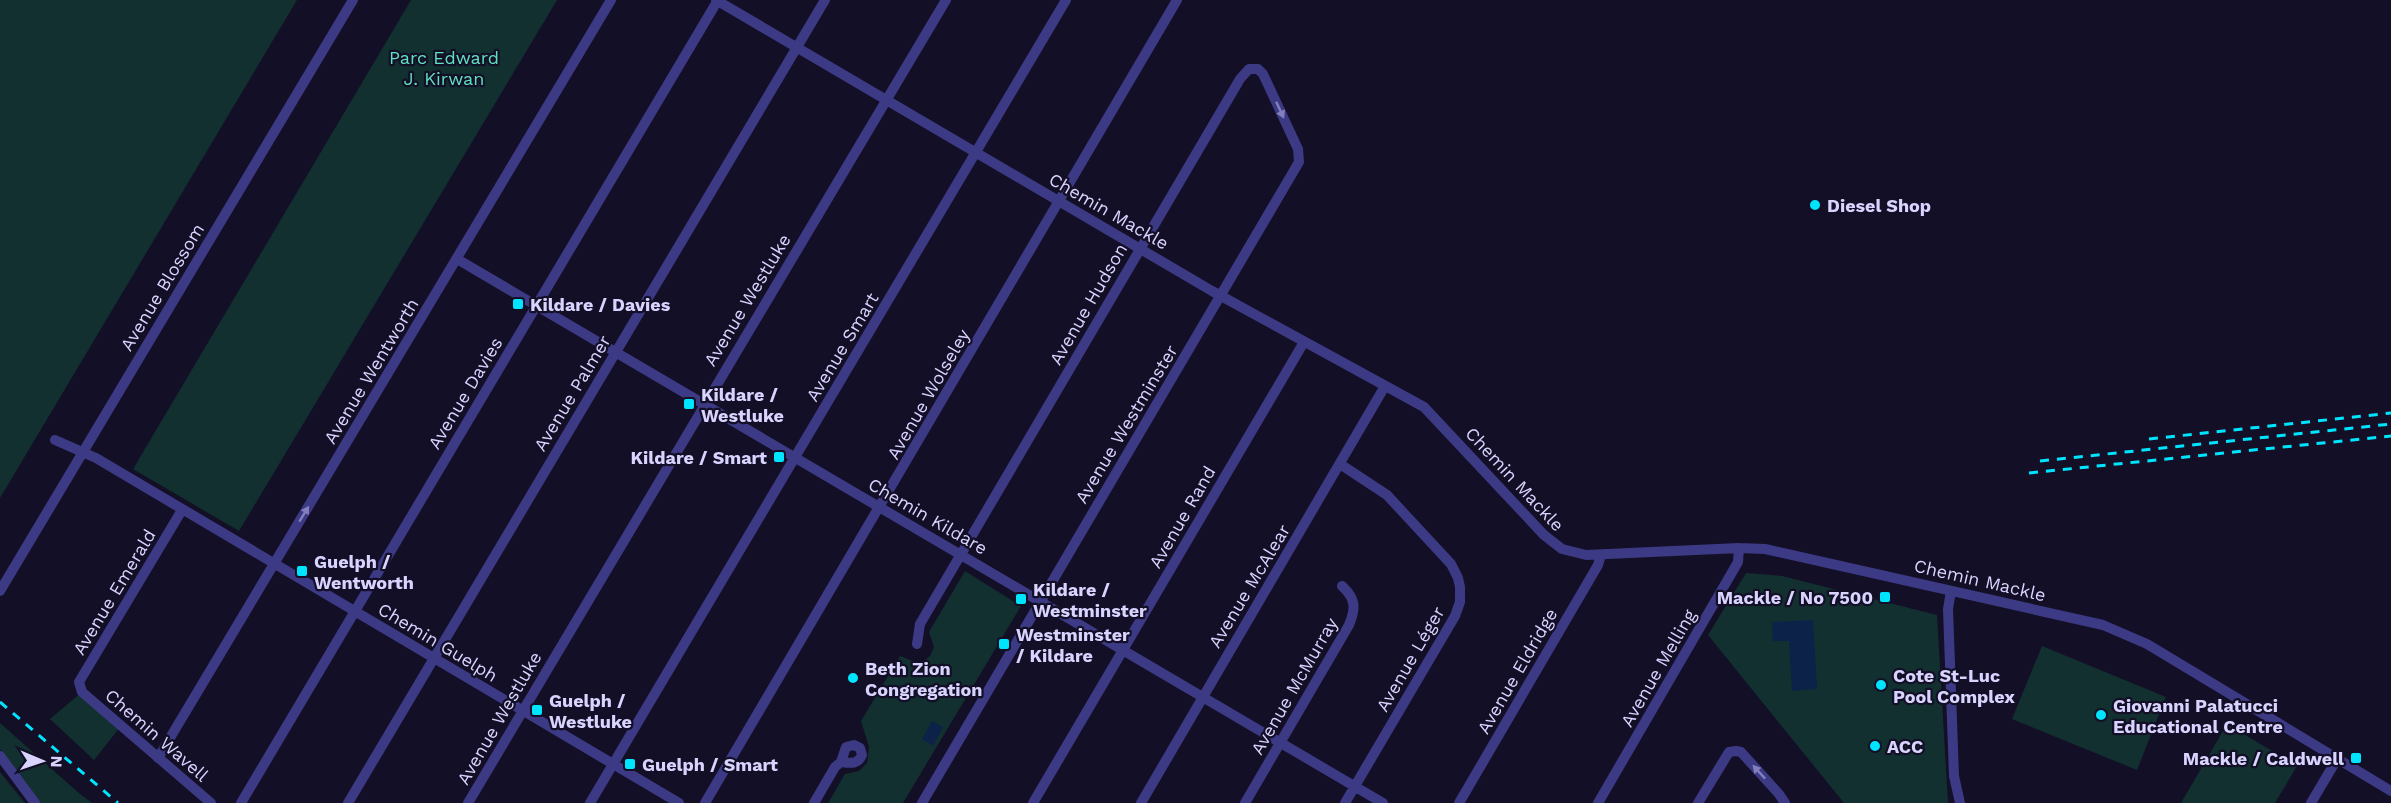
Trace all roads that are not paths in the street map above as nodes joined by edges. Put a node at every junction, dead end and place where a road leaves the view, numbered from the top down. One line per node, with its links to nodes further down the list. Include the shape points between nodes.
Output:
1 (353, 0): 22 (street, Avenue Blossom)
2 (611, 0): 14 (street, Avenue Wentworth)
3 (717, 0): 8 (street, Chemin Mackle); 16 (street, Avenue Davies)
4 (825, 0): 8 (street, Avenue Palmer)
5 (946, 0): 10 (street, Avenue Westluke)
6 (1066, 0): 11 (street, Avenue Smart)
7 (1177, 0): 12 (street, Avenue Wolseley)
8 (798, 47): 10 (street, Chemin Mackle); 18 (street, Avenue Palmer)
9 (1246, 71): 13 (street, Avenue Hudson); 15 (street, Avenue Westminster, one-way to 15, via 1254,68 1263,74 1300,159)
10 (886, 99): 11 (street, Chemin Mackle); 20 (street, Avenue Westluke)
11 (976, 153): 12 (street, Chemin Mackle); 23 (street, Avenue Smart)
12 (1060, 201): 13 (street, Chemin Mackle); 25 (street, Avenue Wolseley)
13 (1140, 248): 15 (street, Chemin Mackle); 28 (street, Avenue Hudson)
14 (457, 259): 16 (street, Chemin Kildare); 30 (street, Avenue Wentworth, one-way to 14)
15 (1220, 296): 17 (street, Chemin Mackle); 34 (street, Avenue Westminster)
16 (536, 306): 18 (street, Chemin Kildare); 35 (street, Avenue Davies)
17 (1304, 342): 19 (street, Chemin Mackle); 37 (street, Avenue Rand)
18 (616, 352): 20 (street, Chemin Kildare); 38 (street, Avenue Palmer)
19 (1385, 386): 24 (street, Avenue McAlear); 29 (street, Chemin Mackle, via 1432,414 1553,544 1577,554)
20 (704, 404): 23 (street, Chemin Kildare); 41 (street, Avenue Westluke)
21 (55, 440): 22 (street, Chemin Guelph)
22 (83, 453): 26 (street, Chemin Guelph); 32 (street, Avenue Blossom)
23 (795, 458): 25 (street, Chemin Kildare); 47 (street, Avenue Smart)
24 (1340, 464): 40 (street, Avenue McAlear); 48 (street, Avenue Léger, via 1377,487 1399,508 1451,564 1461,592 1455,616)
25 (879, 508): 28 (street, Chemin Kildare); 57 (street, Avenue Wolseley)
26 (182, 510): 30 (street, Chemin Guelph); 39 (street, Avenue Emerald, via 79,682)
27 (1739, 548): 29 (street, Chemin Mackle); 33 (street, Chemin Mackle, via 1782,552); 66 (street, Avenue Melling, via 1738,562)
28 (960, 554): 34 (street, Chemin Kildare); 36 (street, Avenue Hudson, via 920,624)
29 (1601, 555): 65 (street, Avenue Eldridge, via 1599,565)
30 (274, 565): 35 (street, Chemin Guelph); 44 (street, Avenue Wentworth)
31 (1342, 586): 42 (street, Avenue McMurray, via 1352,595 1355,611)
32 (0, 591)
33 (1951, 591): 45 (street, Chemin Mackle, via 2125,633); 69 (street, via 1948,609 1954,776)
34 (1040, 602): 37 (street, Chemin Kildare); 59 (street, Avenue Westminster)
35 (354, 611): 38 (street, Chemin Guelph); 52 (street, Avenue Davies)
36 (917, 644)
37 (1123, 651): 40 (street, Chemin Kildare); 60 (street, Avenue Rand)
38 (434, 658): 41 (street, Chemin Guelph); 53 (street, Avenue Palmer)
39 (82, 692): 44 (street, Chemin Wavell)
40 (1203, 697): 42 (street, Chemin Kildare); 61 (street, Avenue McAlear)
41 (522, 711): 47 (street, Chemin Guelph); 54 (street, Avenue Westluke)
42 (1281, 743): 48 (street, Chemin Kildare); 62 (street, Avenue McMurray)
43 (0, 756): 50 (street)
44 (158, 758): 51 (street, Chemin Wavell)
45 (2337, 759): 49 (street, Chemin Mackle); 70 (street)
46 (841, 762): 58 (street)
47 (613, 764): 55 (street, Avenue Smart); 56 (street, Chemin Guelph)
48 (1355, 787): 63 (street, Avenue Léger); 64 (street, Chemin Kildare)
49 (2391, 791)
50 (35, 803)
51 (211, 803)
52 (241, 803)
53 (348, 803)
54 (468, 803)
55 (590, 803)
56 (679, 803)
57 (705, 803)
58 (814, 803)
59 (922, 803)
60 (1034, 803)
61 (1141, 803)
62 (1245, 803)
63 (1345, 803)
64 (1383, 803)
65 (1459, 803)
66 (1598, 803)
67 (1698, 803): 68 (street, one-way to 67, via 1736,750 1729,752)
68 (1785, 803)
69 (1960, 803)
70 (2311, 803)

